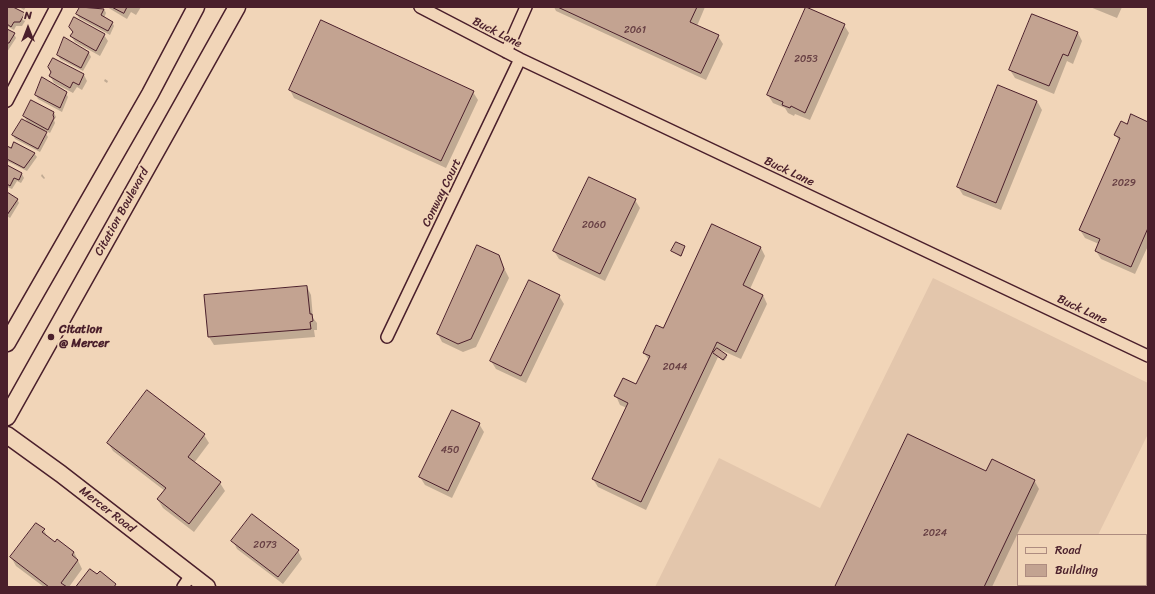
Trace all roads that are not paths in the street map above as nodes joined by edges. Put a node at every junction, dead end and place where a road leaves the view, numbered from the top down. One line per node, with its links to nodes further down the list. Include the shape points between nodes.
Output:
1 (56, 7): 8 (street)
2 (196, 7): 10 (main road, via 146,100)
3 (237, 7): 12 (main road, Citation Boulevard)
4 (420, 7): 6 (street, Buck Lane)
5 (526, 7): 6 (street)
6 (506, 52): 7 (street, Buck Lane)
7 (520, 59): 9 (street, Conway Court); 11 (street, Buck Lane)
8 (7, 101)
9 (387, 337)
10 (7, 343)
11 (1148, 356)
12 (7, 417)
13 (7, 435): 14 (main road, Mercer Road, via 61,474)
14 (187, 581): 15 (main road, Mercer Road)
15 (207, 587)

